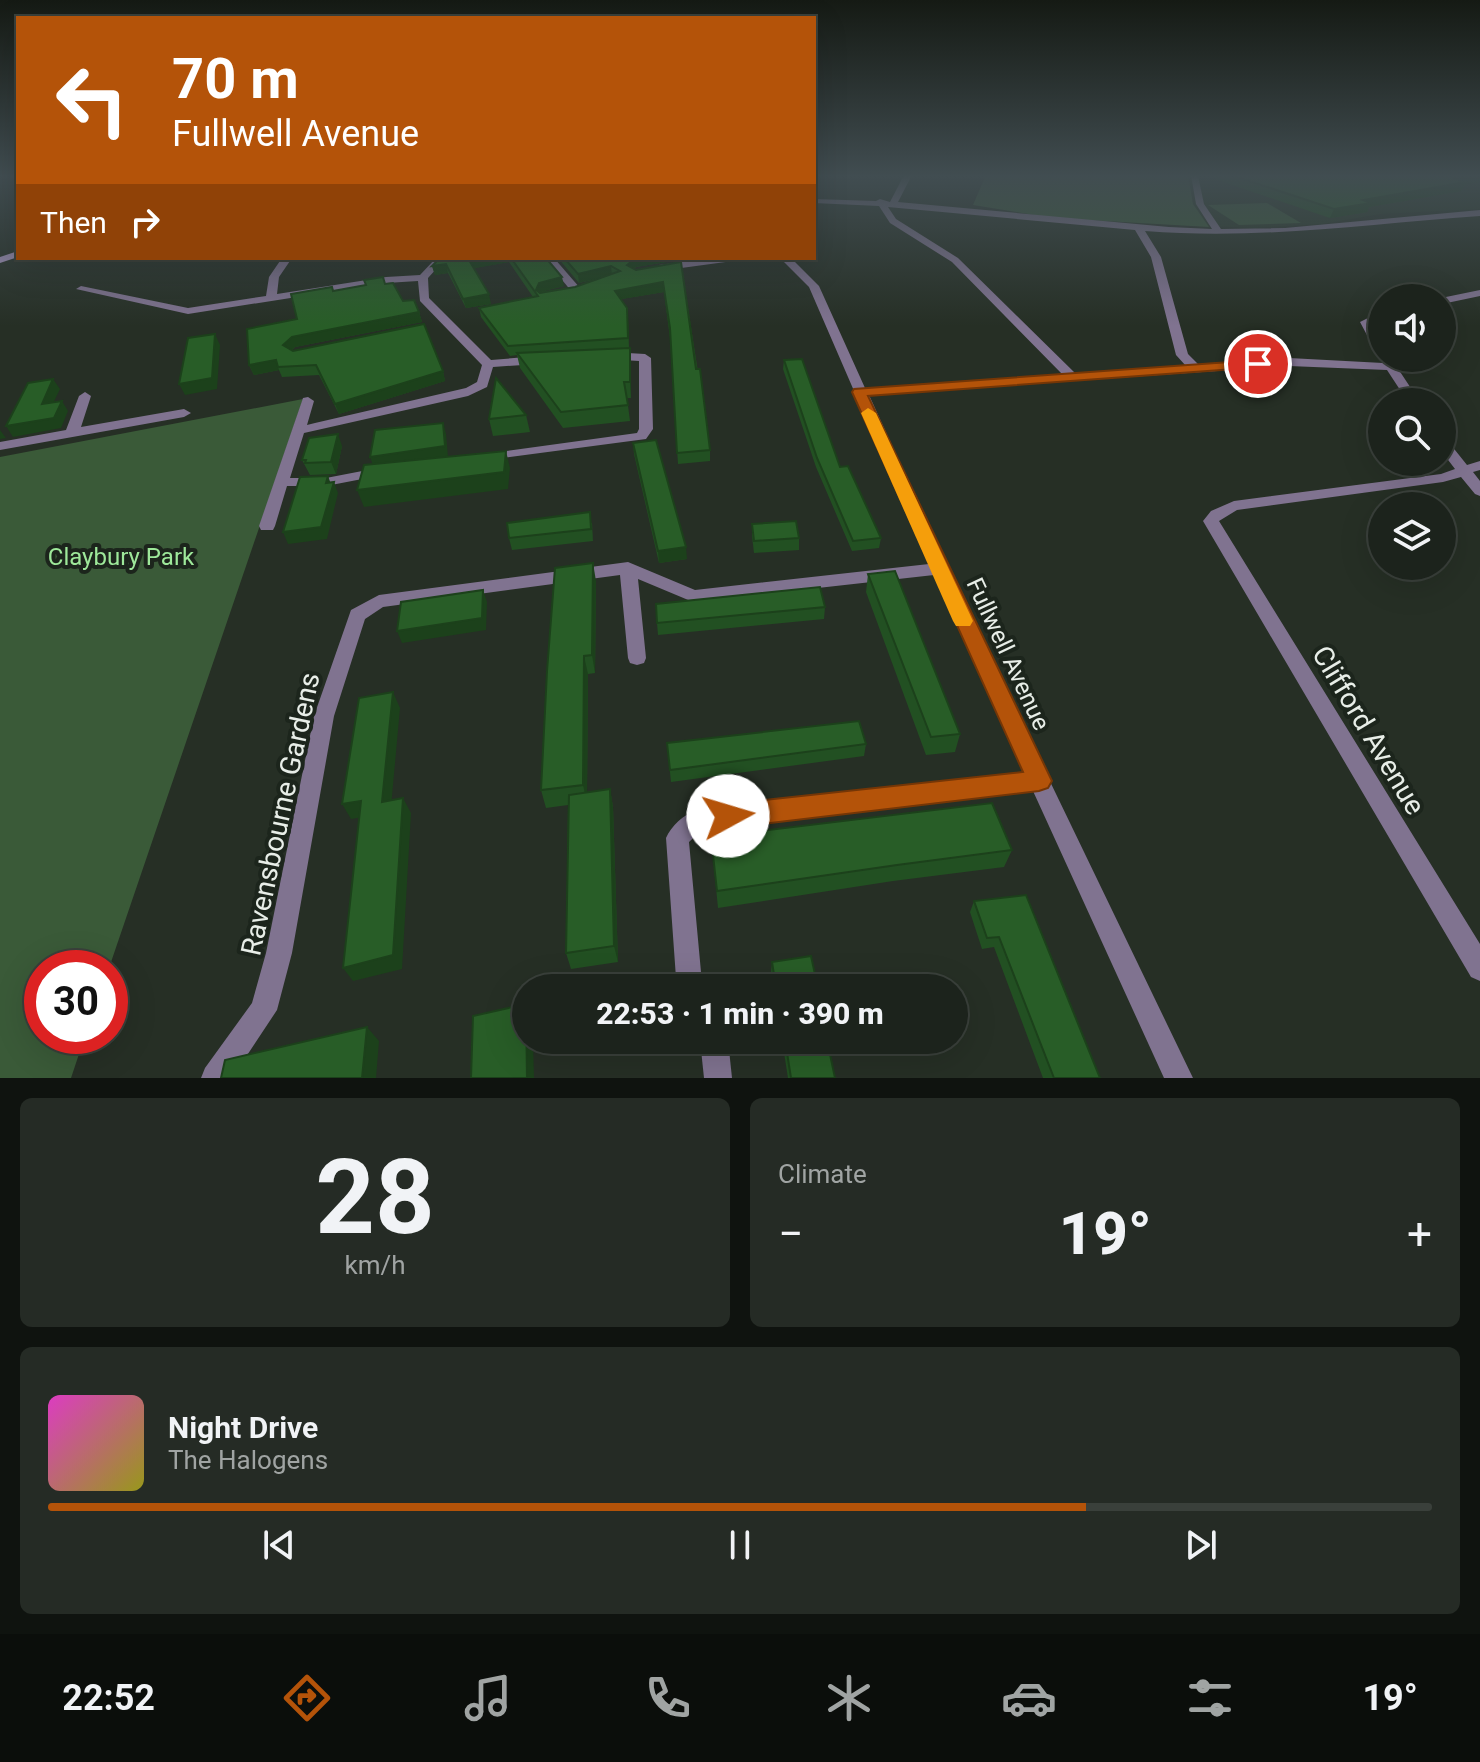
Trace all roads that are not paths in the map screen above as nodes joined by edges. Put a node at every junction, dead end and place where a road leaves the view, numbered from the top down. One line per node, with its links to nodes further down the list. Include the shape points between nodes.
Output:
1 (900, 225): 26 (street, via 955,260)
2 (1106, 225): 5 (street)
3 (1214, 225): 6 (street)
4 (1340, 225): 6 (street)
5 (1138, 227): 6 (street); 25 (street, via 1156,257 1182,355)
6 (1218, 232)
7 (286, 260): 20 (street, via 274,277)
8 (439, 260): 13 (street)
9 (551, 260): 16 (street)
10 (693, 260): 12 (street)
11 (787, 260): 27 (street, Fullwell Avenue, via 814,286)
12 (651, 270)
13 (423, 278): 20 (street); 24 (street, via 424,299 442,324)
14 (588, 287): 16 (street)
15 (81, 289): 20 (street, via 188,311)
16 (576, 290): 17 (street)
17 (560, 293)
18 (1480, 293): 19 (street)
19 (1456, 298)
20 (271, 299)
21 (601, 356): 35 (street, via 645,358 646,429 641,436)
22 (554, 359): 24 (street)
23 (1368, 363): 25 (street)
24 (488, 364): 31 (street, via 483,384 475,390)
25 (1195, 368): 26 (street)
26 (1073, 378): 27 (street)
27 (859, 392): 42 (street, Fullwell Avenue)
28 (85, 396): 32 (street)
29 (308, 401): 31 (street)
30 (184, 413): 32 (street)
31 (298, 430): 38 (street)
32 (72, 433): 33 (street)
33 (0, 446)
34 (1456, 455): 36 (street)
35 (472, 460)
36 (1473, 469): 39 (street); 45 (street, Clifford Avenue, via 1400,485 1234,506 1211,521)
37 (398, 470): 38 (street, via 326,482)
38 (281, 482): 40 (street)
39 (1480, 491)
40 (267, 526)
41 (628, 568): 42 (street, via 693,596); 43 (street); 48 (street, Ravensbourne Gardens, via 379,601 357,615 324,716 264,1010)
42 (939, 569): 44 (street, Fullwell Avenue)
43 (637, 658)
44 (1039, 781): 46 (street, via 697,820 677,838); 50 (street, Fullwell Avenue)
45 (1480, 968)
46 (689, 974)
47 (715, 1054): 49 (street)
48 (215, 1078)
49 (718, 1078)
50 (1179, 1078)

